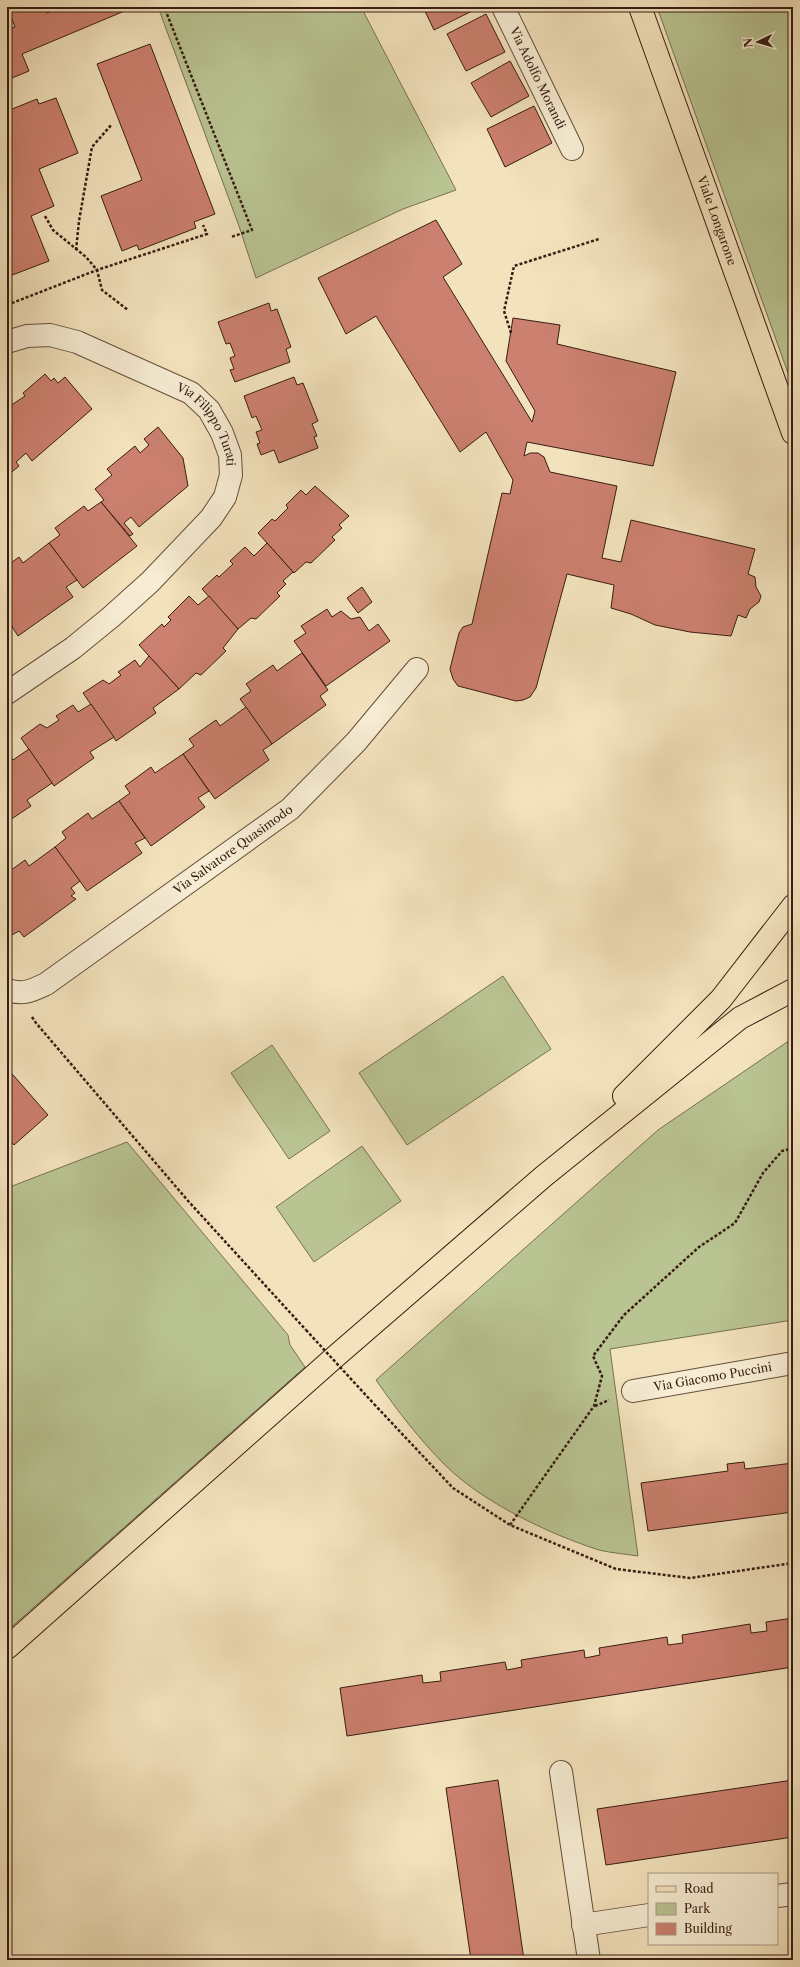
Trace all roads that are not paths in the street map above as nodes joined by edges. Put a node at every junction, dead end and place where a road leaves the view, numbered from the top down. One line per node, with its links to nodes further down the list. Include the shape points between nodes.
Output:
1 (503, 7): 3 (street, Via Adolfo Morandi)
2 (640, 7): 5 (main road, Viale Longarone)
3 (572, 149)
4 (7, 342): 7 (street, Via Filippo Turati, via 27,336 50,336 76,342 191,393 209,410 222,433 230,455 231,475 225,497 211,518 150,582 73,648)
5 (793, 434)
6 (417, 669): 10 (street, Via Salvatore Quasimodo, via 356,742 290,809 46,984 30,992)
7 (7, 693)
8 (793, 906): 11 (main road, via 721,999)
9 (793, 990): 11 (main road, via 740,1018)
10 (13, 992)
11 (544, 1176): 14 (main road)
12 (793, 1363): 13 (street, Via Giacomo Puccini)
13 (633, 1391)
14 (7, 1648)
15 (561, 1772): 19 (street)
16 (793, 1894): 17 (street)
17 (778, 1896)
18 (648, 1915): 19 (street)
19 (583, 1925): 20 (street)
20 (589, 1960)

